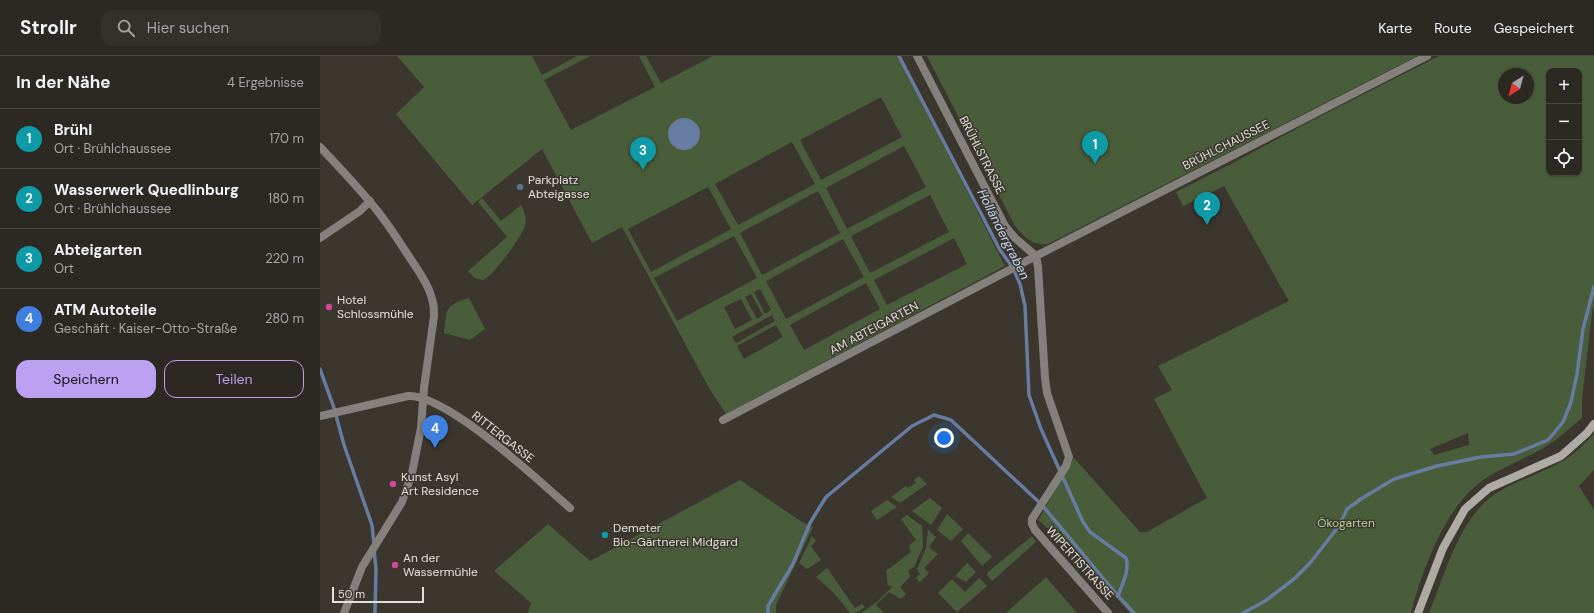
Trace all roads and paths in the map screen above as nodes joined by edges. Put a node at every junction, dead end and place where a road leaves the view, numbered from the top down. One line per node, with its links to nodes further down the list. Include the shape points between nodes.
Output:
1 (917, 56): 6 (street, BRÜHLSTRASSE, via 1005,226)
2 (1427, 56): 6 (street, BRÜHLCHAUSSEE)
3 (320, 147): 4 (street)
4 (370, 201): 5 (street, via 360,211); 7 (street, via 406,252 433,298 434,316)
5 (320, 238)
6 (1036, 256): 9 (street, AM ABTEIGARTEN); 13 (street, WIPERTISTRASSE, via 1047,393 1069,457 1066,466 1032,519 1032,524)
7 (423, 399): 8 (street, RITTERGASSE, via 408,396); 11 (street, RITTERGASSE, via 481,432); 12 (street, via 421,428 412,473 402,502 368,555)
8 (320, 416)
9 (723, 420)
10 (1594, 424): 14 (street, via 1561,456 1489,488 1465,509 1443,548)
11 (570, 508)
12 (344, 613)
13 (1108, 613)
14 (1418, 613)

